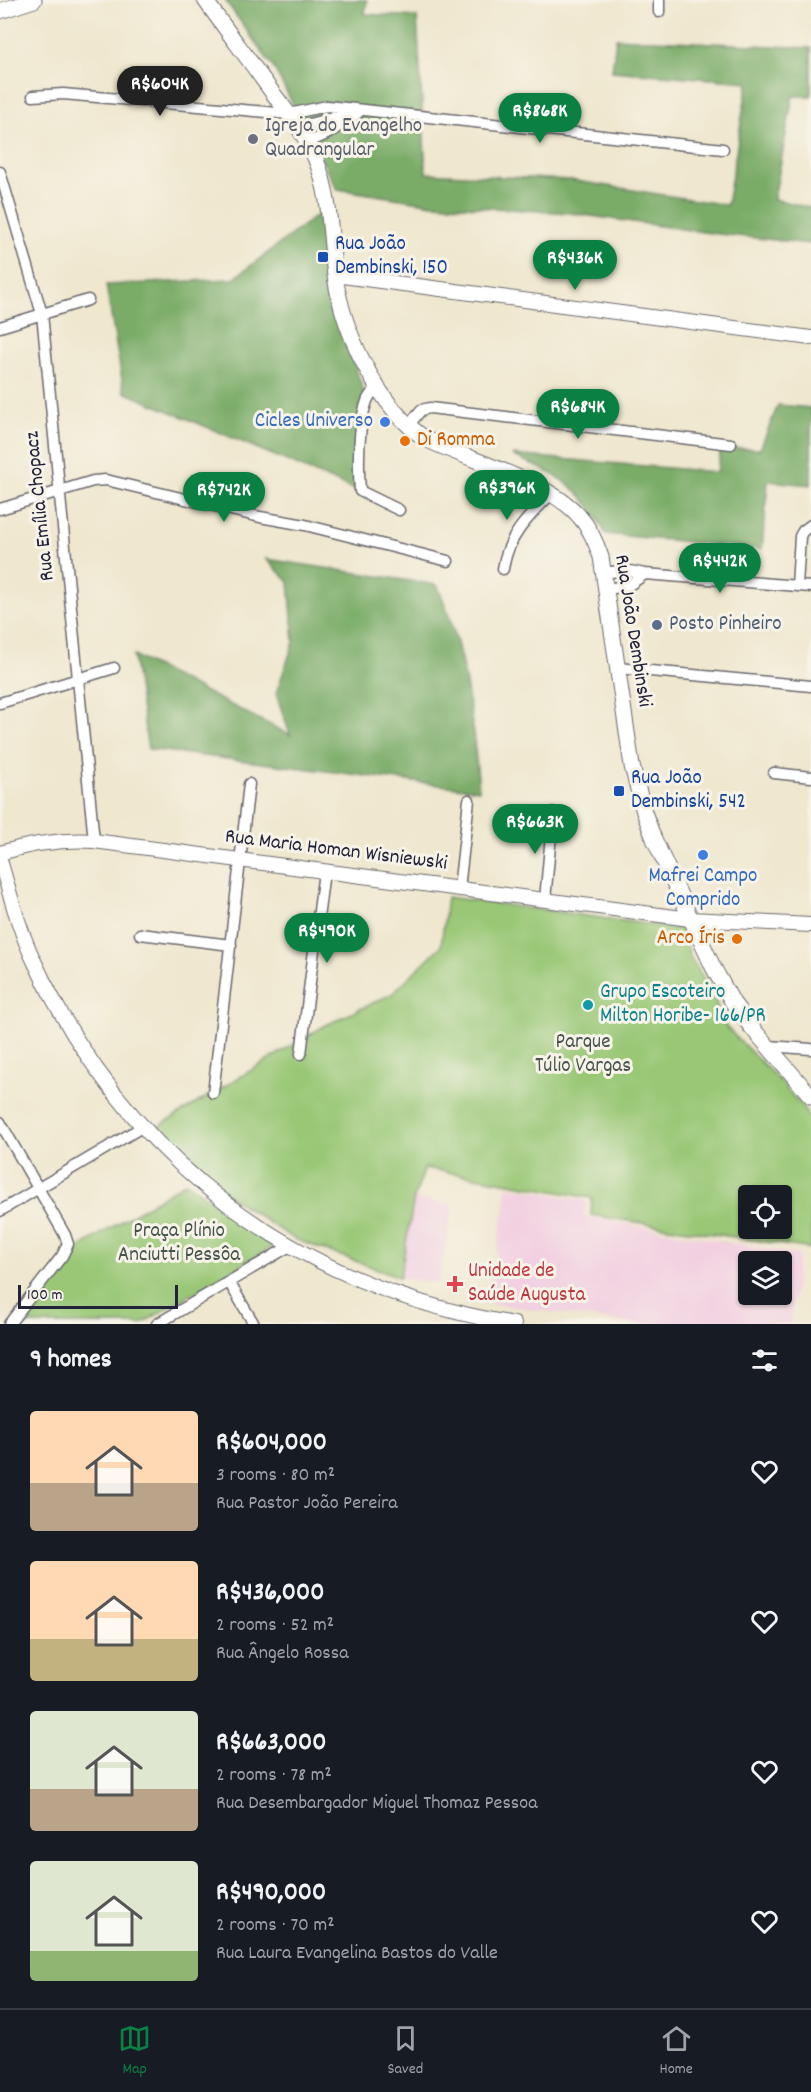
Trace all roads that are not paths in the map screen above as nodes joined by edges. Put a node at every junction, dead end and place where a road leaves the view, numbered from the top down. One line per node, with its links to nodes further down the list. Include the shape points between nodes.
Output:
1 (34, 0): 4 (main road)
2 (205, 0): 8 (main road, Rua João Dembinski)
3 (659, 0): 5 (street)
4 (0, 11)
5 (659, 12)
6 (33, 96): 8 (street, via 63,94)
7 (361, 111): 8 (street); 8 (street, via 327,106); 9 (street, via 329,134); 10 (street)
8 (293, 121): 9 (main road, Rua João Dembinski)
9 (307, 143): 12 (main road, Rua João Dembinski, via 324,184)
10 (723, 149)
11 (0, 172): 14 (street, Rua Emília Chopacz)
12 (335, 275): 16 (street); 17 (main road, Rua João Dembinski, via 343,314)
13 (88, 300): 14 (street)
14 (42, 314): 15 (street); 20 (street, Rua Emília Chopacz)
15 (0, 327)
16 (811, 338)
17 (378, 386): 18 (main road, Rua João Dembinski); 23 (street, via 368,397 364,410 358,462 360,491)
18 (408, 426): 19 (street, via 421,410 430,408); 21 (main road, Rua João Dembinski, via 436,444)
19 (731, 444)
20 (59, 491): 22 (street); 25 (street, via 93,481 113,481); 34 (street, Rua Emília Chopacz)
21 (551, 494): 26 (street, via 521,525 505,553); 27 (main road, Rua João Dembinski, via 579,515 589,529)
22 (0, 509)
23 (399, 510)
24 (811, 525): 29 (street, via 800,536)
25 (448, 561)
26 (503, 569)
27 (604, 573): 28 (street, via 625,570); 31 (main road, Rua João Dembinski)
28 (645, 574): 29 (street); 31 (street, via 628,585)
29 (797, 586): 30 (street)
30 (811, 587)
31 (606, 589): 33 (main road, Rua João Dembinski)
32 (114, 668): 34 (street)
33 (618, 668): 35 (street); 49 (main road, Rua João Dembinski, via 639,796)
34 (78, 679): 36 (street); 42 (street, Rua Emília Chopacz)
35 (811, 686)
36 (0, 703)
37 (774, 773): 38 (street)
38 (811, 777)
39 (249, 784): 45 (street)
40 (469, 800): 47 (street)
41 (553, 813): 48 (street)
42 (94, 841): 43 (street, Rua Maria Homan Wisniewski, via 60,840); 45 (street, Rua Maria Homan Wisniewski)
43 (0, 853)
44 (0, 860): 59 (street, via 26,942 59,1010 89,1060)
45 (240, 860): 46 (street, Rua Maria Homan Wisniewski); 52 (street)
46 (324, 871): 47 (street, Rua Maria Homan Wisniewski); 55 (street)
47 (459, 889): 48 (street, Rua Maria Homan Wisniewski)
48 (545, 900): 49 (street, Rua Maria Homan Wisniewski)
49 (690, 919): 50 (street, Rua Maria Homan Wisniewski); 53 (main road, Rua João Dembinski, via 734,1003)
50 (811, 925)
51 (140, 934): 52 (street)
52 (231, 945): 56 (street)
53 (768, 1046): 54 (street); 57 (main road, Rua João Dembinski)
54 (811, 1049)
55 (301, 1054)
56 (213, 1094)
57 (811, 1096)
58 (0, 1122): 60 (street)
59 (142, 1127): 60 (street); 62 (street, via 207,1188)
60 (38, 1188): 61 (street); 64 (street, via 68,1244)
61 (0, 1211)
62 (290, 1246): 63 (street); 67 (street, via 339,1272 396,1295)
63 (229, 1282): 65 (street); 66 (street)
64 (9, 1324)
65 (157, 1324)
66 (254, 1324)
67 (508, 1324)

